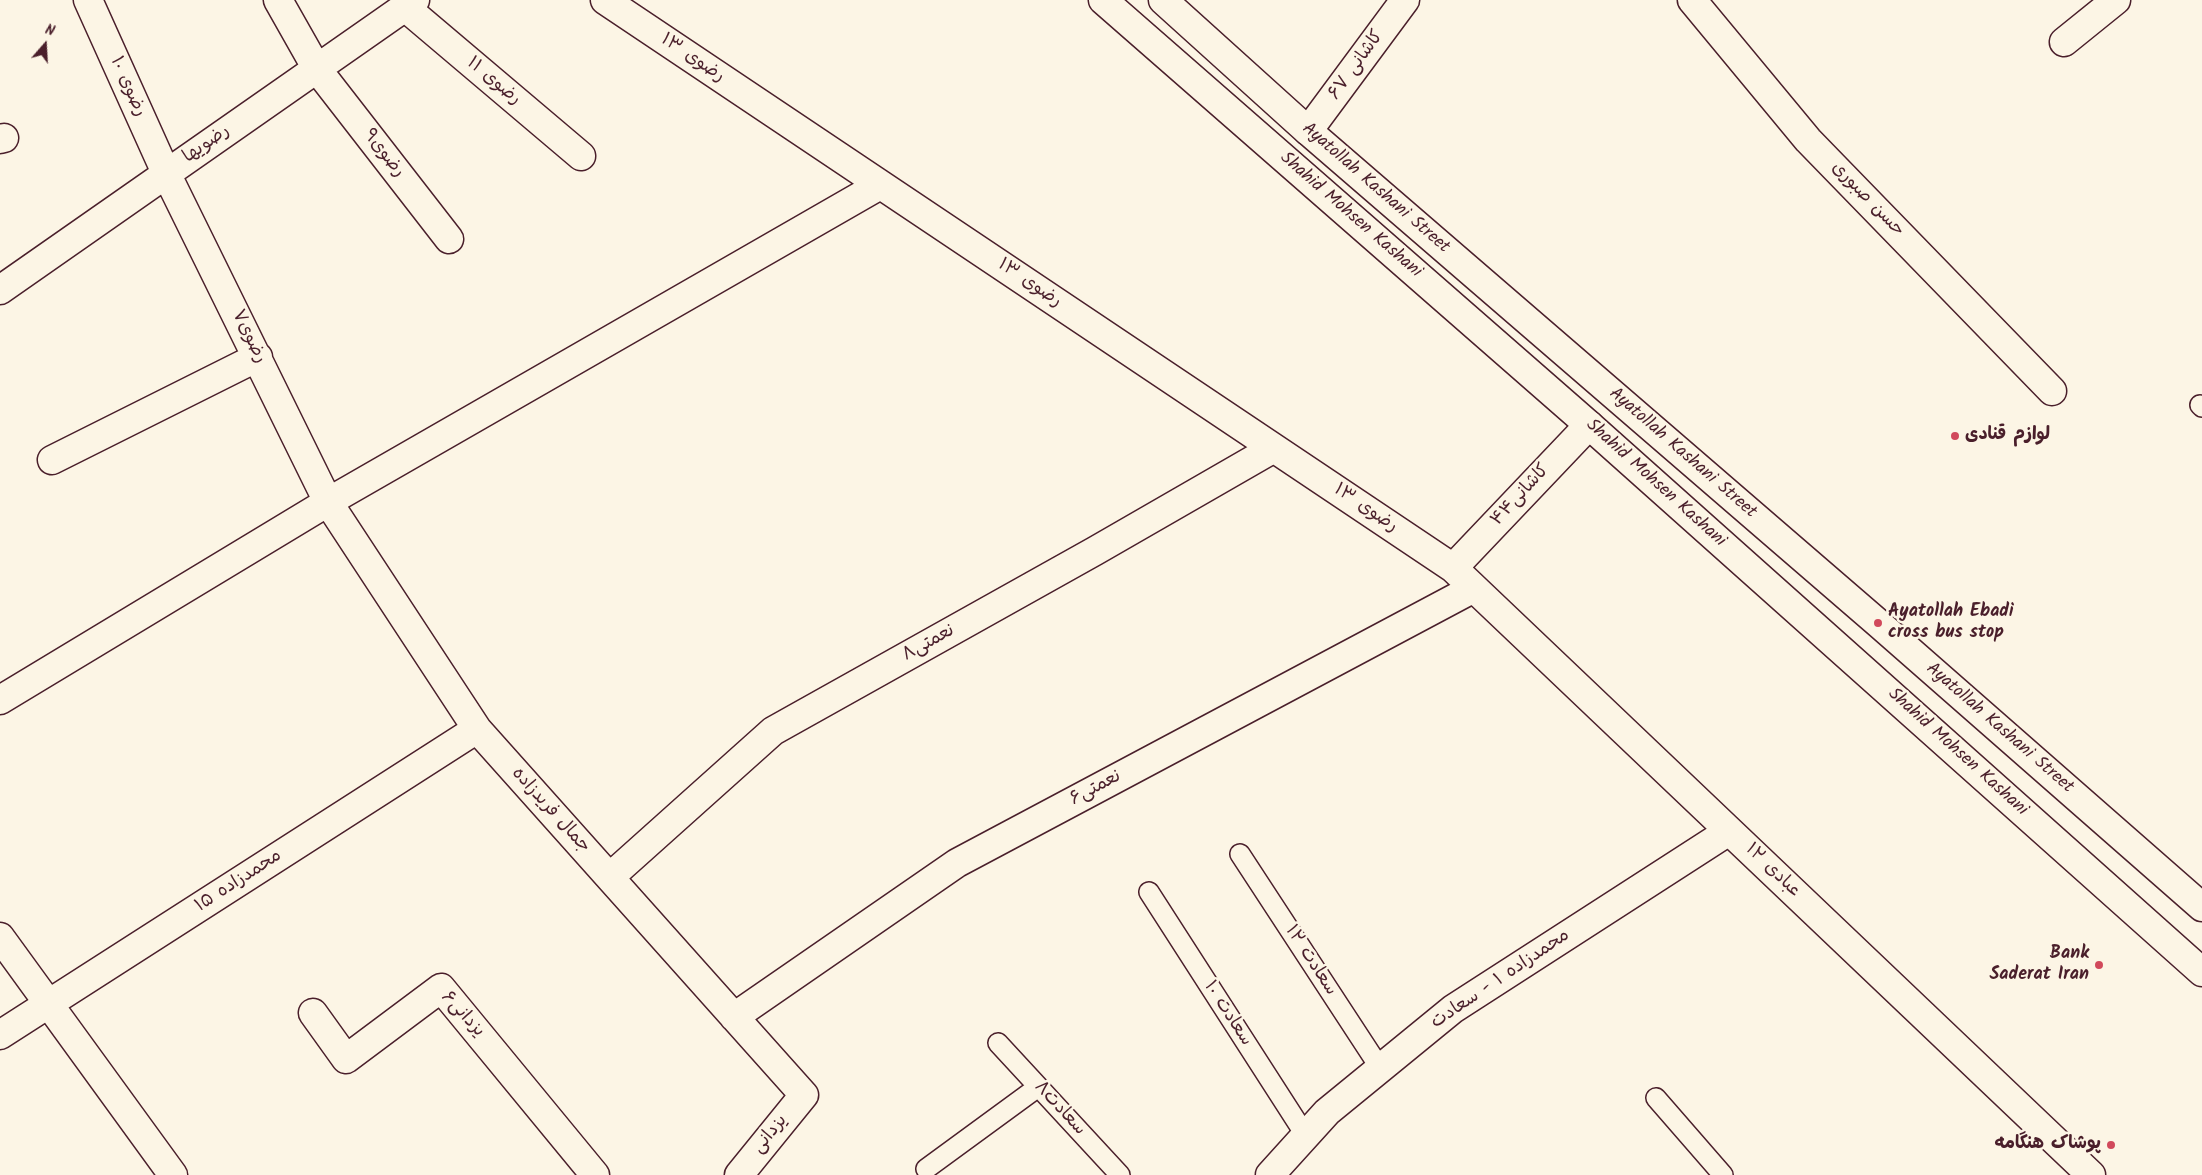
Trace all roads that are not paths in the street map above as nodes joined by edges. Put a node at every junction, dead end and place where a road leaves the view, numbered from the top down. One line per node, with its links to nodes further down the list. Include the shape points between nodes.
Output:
1 (88, 0): 14 (street, رضوی ۱۰)
2 (278, 0): 11 (street, رضوی۹)
3 (605, 0): 15 (street, رضوی ۱۳)
4 (1103, 0): 20 (street, Shahid Mohsen Kashani)
5 (1163, 0): 12 (street, Ayatollah Kashani Street)
6 (1405, 0): 12 (street, کاشانی ۶۷)
7 (1692, 0): 19 (street, حسن صبوری, via 1808,140)
8 (2116, 0): 10 (street)
9 (410, 4): 11 (street, رضویها); 13 (street, رضوی ۱۱)
10 (2064, 42)
11 (317, 69): 14 (street, رضویها); 16 (street, رضوی۹)
12 (1308, 131): 32 (street, Ayatollah Kashani Street)
13 (581, 156)
14 (166, 173): 17 (street, رضویها); 18 (street, رضوی۷)
15 (880, 184): 21 (street, رضوی ۱۳); 23 (street)
16 (449, 240)
17 (0, 290)
18 (258, 357): 22 (street); 23 (street, رضوی۷)
19 (2052, 391)
20 (1589, 424): 24 (street, کاشانی۴۴); 34 (street, Shahid Mohsen Kashani)
21 (1274, 448): 24 (street, رضوی ۱۳); 30 (street, نعمتی۸, via 773,731)
22 (52, 460)
23 (328, 502): 26 (street); 27 (street, جمال فریدزاده)
24 (1453, 568): 25 (street, عبادی ۱۲)
25 (1474, 588): 28 (street, عبادی ۱۲); 37 (street, نعمتی۶, via 957,863)
26 (0, 700)
27 (477, 729): 30 (street, جمال فریدزاده); 35 (street, محمدزاده ۱۵)
28 (1729, 831): 40 (street, محمدزاده ۱ - سعادت, via 1453,1009); 52 (street, عبادی ۱۲)
29 (1240, 854): 40 (lane, سعادت ۱۲)
30 (610, 877): 37 (street, جمال فریدزاده)
31 (1149, 892): 44 (lane, سعادت ۱۰)
32 (2202, 907)
33 (0, 937): 35 (street)
34 (2202, 972)
35 (49, 1005): 38 (street, محمدزاده ۱۵); 46 (street)
36 (313, 1013): 47 (street, یزدانی۶, via 346,1059 441,988)
37 (734, 1017): 42 (street, جمال فریدزاده)
38 (0, 1035)
39 (998, 1043): 41 (lane, سعادت۸)
40 (1380, 1068): 44 (street, محمدزاده ۱ - سعادت, via 1327,1112)
41 (1038, 1087): 45 (lane); 49 (lane, سعادت۸)
42 (804, 1095): 48 (street, یزدانی)
43 (1656, 1098): 51 (lane)
44 (1306, 1136): 50 (street, محمدزاده ۱ - سعادت)
45 (926, 1169)
46 (172, 1175)
47 (595, 1175)
48 (739, 1175)
49 (1120, 1175)
50 (1270, 1175)
51 (1723, 1175)
52 (2091, 1175)

